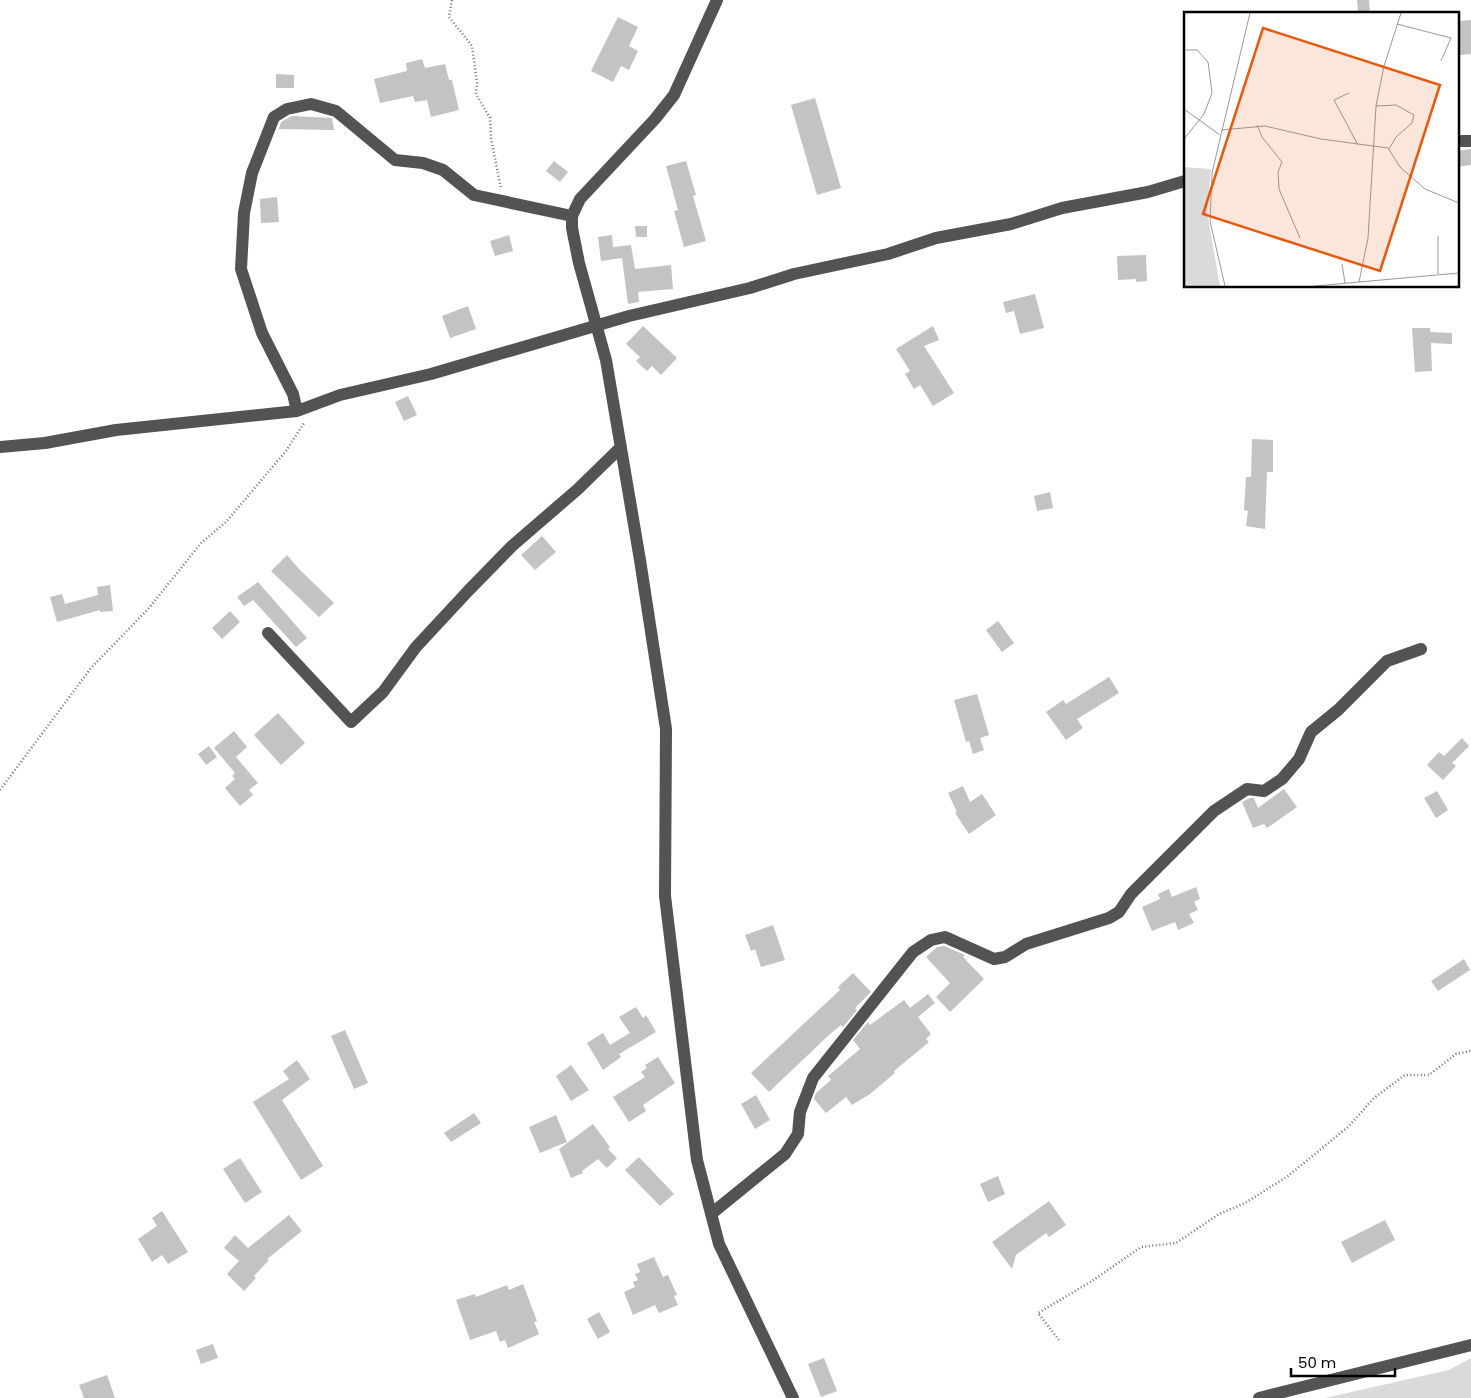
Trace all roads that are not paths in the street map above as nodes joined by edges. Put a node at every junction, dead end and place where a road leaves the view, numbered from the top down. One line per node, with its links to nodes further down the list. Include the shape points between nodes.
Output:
1 (717, 0): 5 (street, via 674,94 655,119 580,199)
2 (1458, 141): 3 (street)
3 (1471, 141)
4 (1184, 181): 6 (street, via 1141,194 1062,208 1011,224 936,238 888,254 794,274)
5 (572, 216): 6 (street, via 573,240); 7 (street, via 474,195 443,170 423,163 395,160 336,111 311,104 287,109 274,117 252,172 244,213 241,269 262,333 293,394)
6 (597, 326): 7 (street, via 431,374 340,395); 9 (street)
7 (297, 411): 8 (street, via 116,430 45,443)
8 (0, 447)
9 (620, 447): 10 (street, via 578,489 512,546 416,647 383,692 351,722); 12 (street, via 666,730 665,896 697,1160)
10 (268, 633)
11 (1421, 648): 12 (street, via 1387,661 1311,732 1299,759 1282,779 1264,791 1247,789 1214,811 1131,894 1119,912 1109,918 1026,944 1005,957 994,959 945,937 931,940 913,952 813,1078 800,1112 798,1134 785,1154)
12 (711, 1214): 14 (street, via 719,1244)
13 (1471, 1345): 15 (street)
14 (793, 1398)
15 (1259, 1398)

